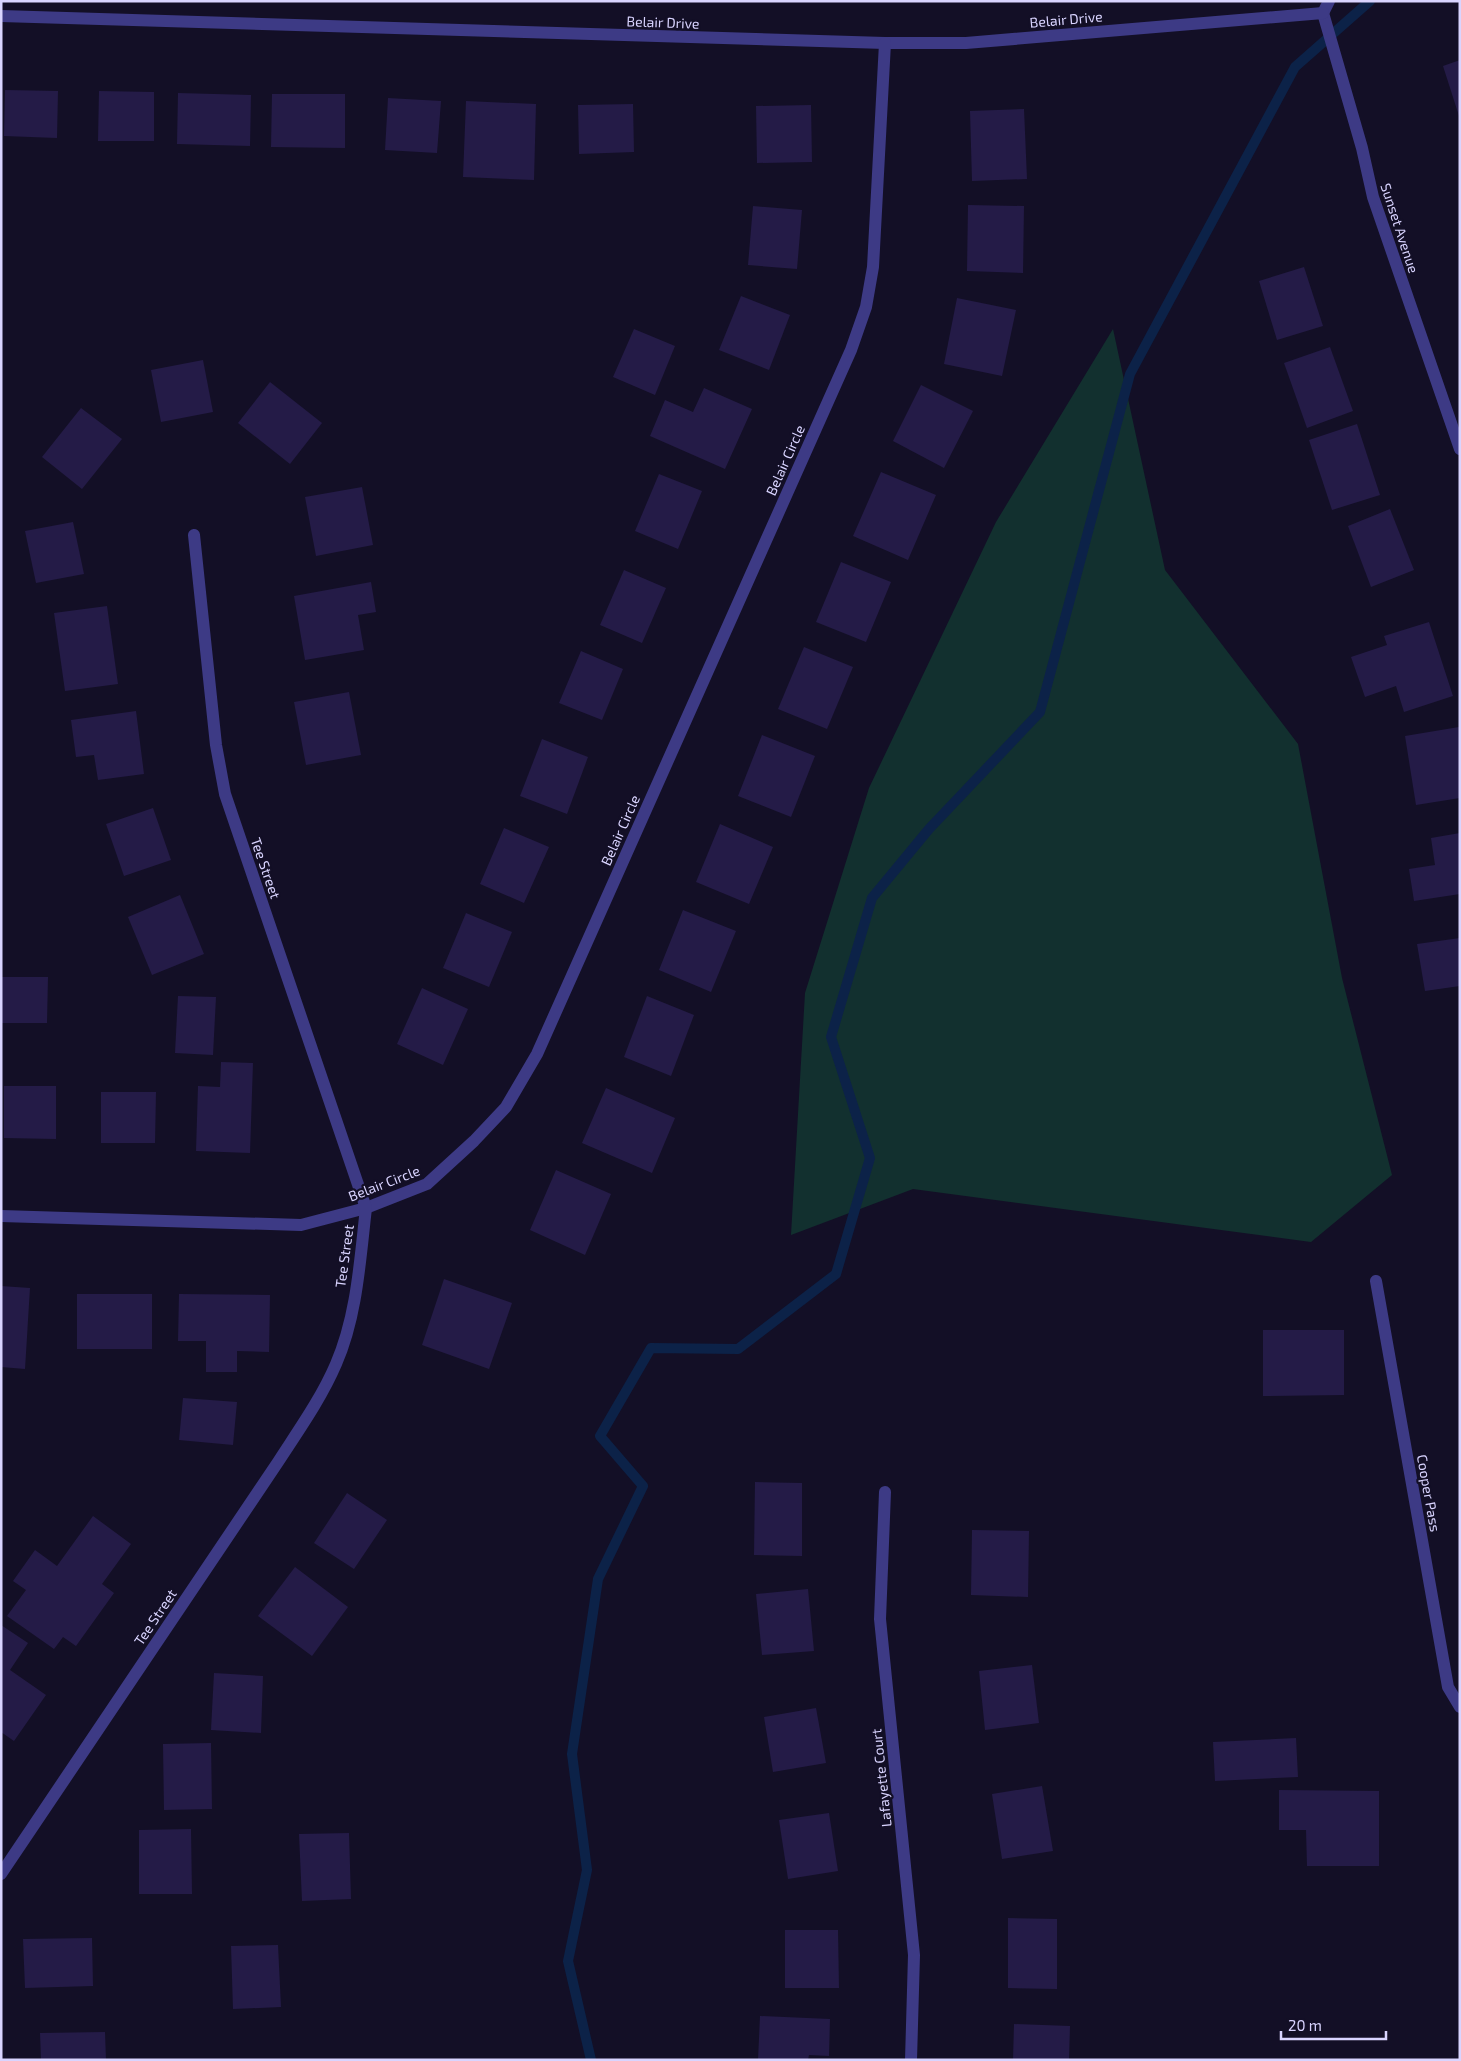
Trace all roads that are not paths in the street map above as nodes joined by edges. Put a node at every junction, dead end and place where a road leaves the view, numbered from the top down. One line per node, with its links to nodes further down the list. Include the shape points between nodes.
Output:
1 (1329, 1): 2 (street)
2 (1323, 13): 4 (street, Belair Drive, via 966,43); 5 (street, Sunset Avenue, via 1373,196)
3 (1, 16): 4 (street, Belair Drive)
4 (885, 43): 7 (street, Belair Circle, via 873,267 866,307 835,386 537,1054 506,1107 468,1148 427,1184)
5 (1460, 449)
6 (194, 535): 7 (street, Tee Street, via 216,745 225,794)
7 (366, 1208): 8 (street, Belair Circle, via 301,1225); 12 (street, Tee Street, via 347,1333 336,1365 319,1397)
8 (1, 1216)
9 (1376, 1281): 11 (street, Cooper Pass, via 1448,1687)
10 (885, 1492): 13 (street, Lafayette Court, via 880,1619 914,1955)
11 (1460, 1707)
12 (1, 1874)
13 (911, 2060)

